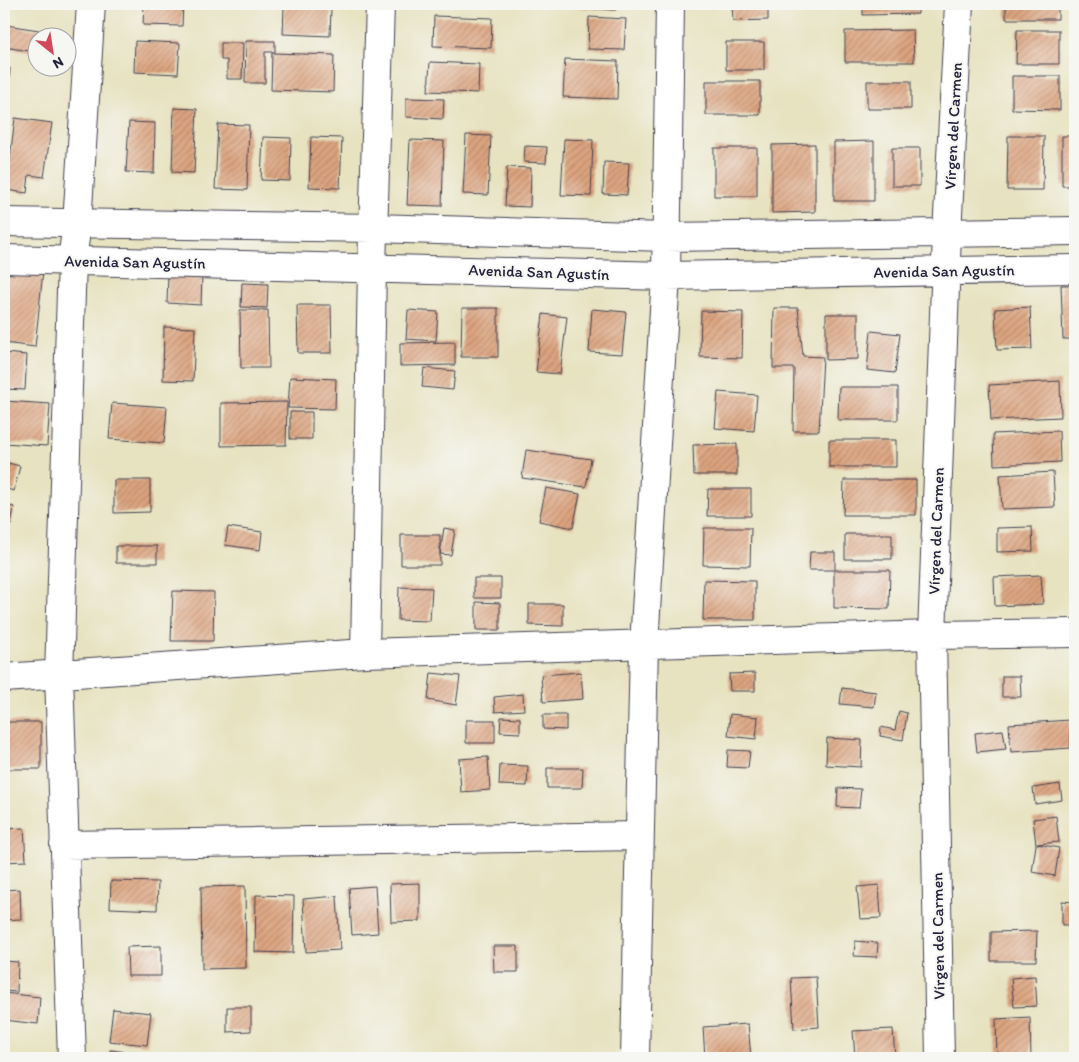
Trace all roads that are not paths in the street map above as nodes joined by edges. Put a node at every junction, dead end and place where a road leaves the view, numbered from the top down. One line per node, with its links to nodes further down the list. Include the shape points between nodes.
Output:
1 (91, 4): 6 (street)
2 (380, 4): 7 (street)
3 (670, 4): 10 (street)
4 (959, 4): 9 (street, Vírgen del Carmen)
5 (4, 222): 6 (street)
6 (77, 224): 7 (street); 12 (street)
7 (374, 228): 10 (street); 13 (street)
8 (1075, 231): 9 (street)
9 (947, 234): 10 (street); 15 (street, Vírgen del Carmen)
10 (666, 237): 16 (street)
11 (4, 259): 12 (street, Avenida San Agustín)
12 (72, 260): 13 (street, Avenida San Agustín); 21 (street)
13 (372, 268): 16 (street, Avenida San Agustín); 20 (street)
14 (1075, 268): 15 (street, Avenida San Agustín)
15 (946, 271): 16 (street, Avenida San Agustín); 18 (street, Vírgen del Carmen)
16 (666, 276): 19 (street)
17 (1075, 633): 18 (street)
18 (932, 635): 19 (street); 27 (street, Vírgen del Carmen)
19 (644, 645): 20 (street); 23 (street)
20 (365, 653): 21 (street)
21 (59, 675): 22 (street); 24 (street)
22 (4, 678)
23 (639, 836): 24 (street); 26 (street)
24 (64, 844): 25 (street)
25 (72, 1058)
26 (635, 1058)
27 (940, 1058)

